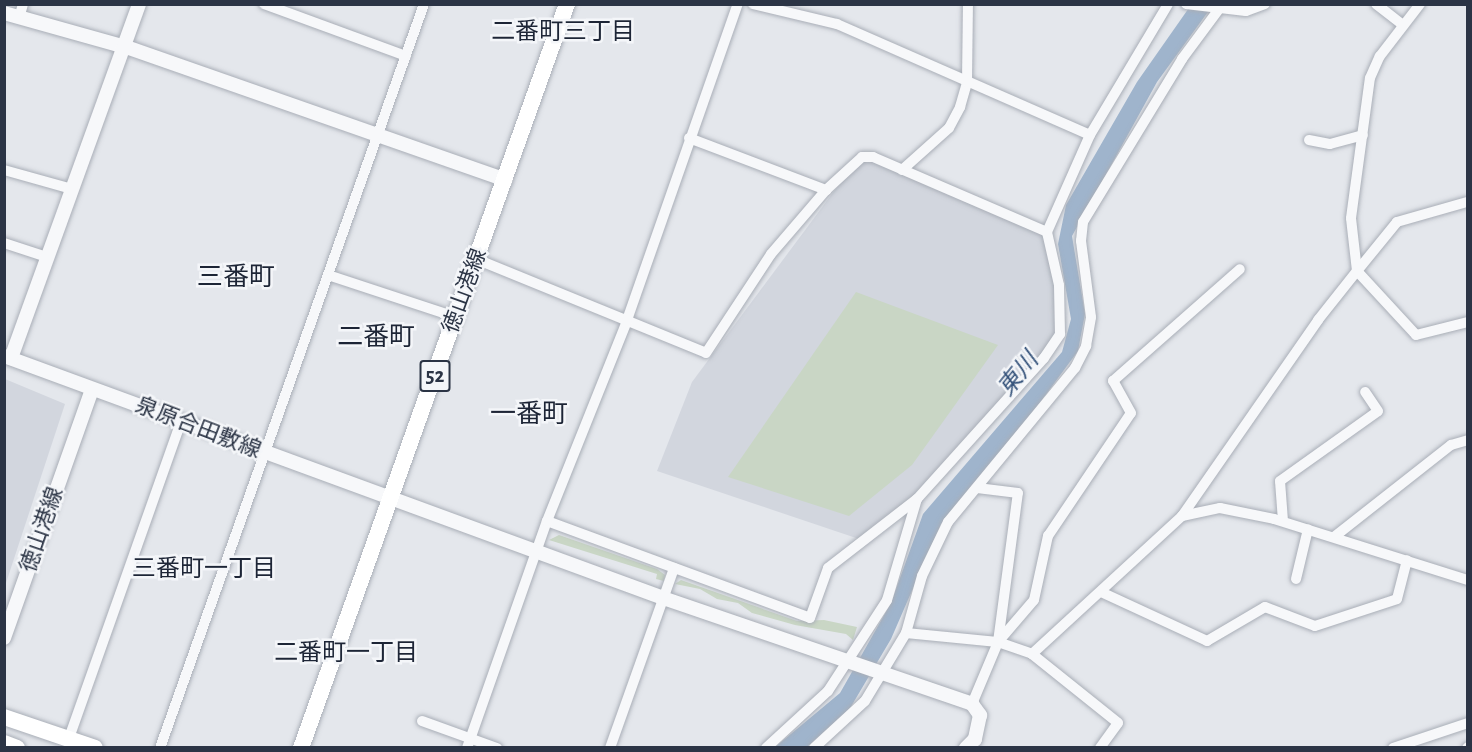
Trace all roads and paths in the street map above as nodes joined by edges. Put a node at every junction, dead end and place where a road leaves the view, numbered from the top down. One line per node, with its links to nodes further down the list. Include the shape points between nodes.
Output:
1 (23, 4): 16 (street)
2 (139, 4): 18 (street)
3 (264, 4): 19 (street)
4 (424, 4): 19 (street)
5 (567, 4): 28 (main road, 徳山港線 / 52)
6 (738, 4): 24 (street)
7 (753, 4): 20 (street, via 837,24)
8 (969, 4): 20 (street)
9 (1168, 4): 21 (street)
10 (1186, 4): 14 (street)
11 (1265, 4): 14 (street, via 1246,11)
12 (1376, 4): 17 (street)
13 (1420, 4): 17 (street)
14 (1219, 9): 48 (street, via 1182,59 1083,222 1081,241 1091,317 1086,346 1075,369)
15 (4, 13): 16 (street)
16 (19, 18): 18 (street)
17 (1402, 25): 22 (street, via 1370,78)
18 (126, 47): 23 (street); 29 (street)
19 (406, 56): 23 (street)
20 (967, 82): 21 (street); 27 (street, via 949,128)
21 (1090, 135): 32 (street)
22 (1363, 135): 25 (street, via 1330,144); 37 (street, via 1351,218)
23 (378, 136): 28 (street); 38 (street)
24 (689, 138): 30 (street); 41 (street)
25 (1309, 140)
26 (4, 170): 29 (street)
27 (902, 170): 30 (street, via 873,157 862,157); 32 (street)
28 (505, 180): 35 (main road, 徳山港線 / 52)
29 (72, 189): 34 (street)
30 (826, 190): 41 (street, via 771,254 706,353)
31 (1467, 202): 37 (street, via 1397,222)
32 (1047, 232): 50 (street, via 1059,285 1060,334 1044,358)
33 (4, 243): 34 (street)
34 (47, 257): 42 (street)
35 (476, 259): 39 (main road, 徳山港線 / 52); 41 (street)
36 (1240, 269): 65 (street, via 1113,381 1131,413 1048,536 1034,600)
37 (1357, 272): 40 (street, via 1416,335); 51 (street, via 1318,320)
38 (328, 275): 39 (street); 47 (street)
39 (456, 317): 49 (main road, 徳山港線 / 52)
40 (1467, 322)
41 (626, 323): 52 (street)
42 (8, 357): 43 (street, 泉原合田敷線)
43 (92, 389): 45 (street, 泉原合田敷線); 64 (street, 徳山港線)
44 (1365, 392): 53 (street, via 1378,411 1281,480)
45 (182, 422): 47 (street, 泉原合田敷線); 73 (street)
46 (1467, 440): 55 (street, via 1451,445)
47 (265, 454): 49 (street, 泉原合田敷線); 79 (street)
48 (977, 488): 63 (street, via 938,540 922,576); 65 (street, via 1018,494)
49 (392, 497): 56 (street, 泉原合田敷線); 80 (main road, 徳山港線 / 52)
50 (917, 499): 58 (street, via 828,568 810,618); 67 (street, via 887,600)
51 (1182, 516): 53 (street, via 1220,508); 61 (street)
52 (547, 521): 56 (street); 58 (street)
53 (1283, 522): 54 (street)
54 (1308, 530): 55 (street); 59 (street)
55 (1334, 537): 57 (street)
56 (537, 551): 62 (street, 泉原合田敷線); 75 (street)
57 (1407, 560): 60 (street); 61 (street, via 1397,599 1316,626 1265,607 1207,641)
58 (674, 568): 62 (street)
59 (1296, 579)
60 (1467, 580)
61 (1101, 592): 66 (street)
62 (663, 598): 67 (street, 泉原合田敷線); 82 (street)
63 (906, 633): 65 (street); 68 (street)
64 (4, 638)
65 (998, 642): 66 (street); 69 (street)
66 (1032, 654): 86 (street, via 1118,723)
67 (848, 662): 68 (street, 泉原合田敷線); 83 (street, via 828,691)
68 (882, 673): 69 (street, 泉原合田敷線); 84 (street, via 865,701)
69 (972, 704): 85 (street, via 980,715 975,739)
70 (4, 717): 73 (main road)
71 (422, 721): 75 (street)
72 (1467, 723): 76 (street)
73 (69, 738): 78 (main road)
74 (4, 743): 77 (main road)
75 (469, 743): 81 (street)
76 (1397, 746)
77 (17, 747)
78 (95, 747)
79 (160, 747)
80 (301, 747)
81 (497, 747)
82 (610, 747)
83 (766, 747)
84 (814, 747)
85 (966, 747)
86 (1100, 747)

